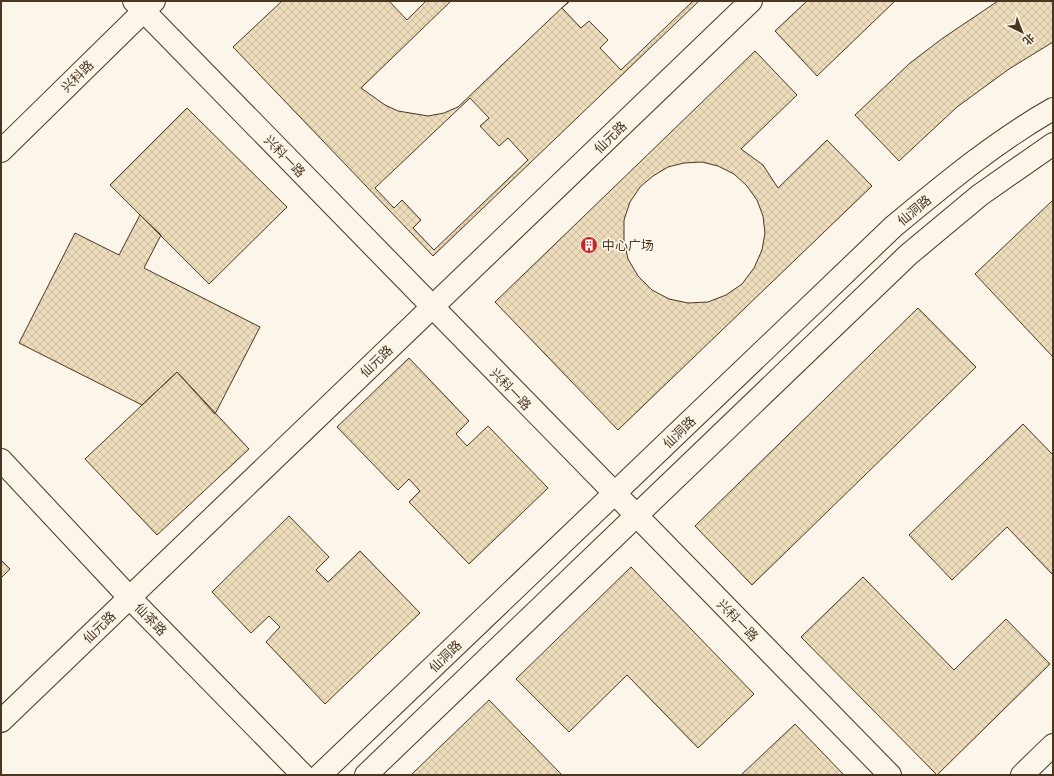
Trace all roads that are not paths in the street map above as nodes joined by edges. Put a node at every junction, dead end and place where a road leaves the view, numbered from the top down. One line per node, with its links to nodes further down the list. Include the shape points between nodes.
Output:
1 (751, 1): 6 (street, 仙元路)
2 (144, 4): 5 (street, 兴科路); 6 (street, 兴科一路)
3 (1053, 109): 8 (street, 仙洞路, via 966,167 894,226)
4 (1053, 144): 9 (street, via 980,195 908,255)
5 (1, 151)
6 (432, 307): 8 (street, 兴科一路); 10 (street, 仙元路)
7 (1, 460): 10 (street, 仙茶路)
8 (614, 494): 9 (street, 兴科一路); 14 (street, 仙洞路)
9 (636, 516): 15 (street); 16 (street, 兴科一路)
10 (129, 597): 11 (street, 仙元路); 13 (street, 仙茶路)
11 (1, 721)
12 (1053, 745): 17 (street)
13 (303, 775)
14 (320, 775)
15 (366, 775)
16 (890, 775)
17 (1022, 775)

